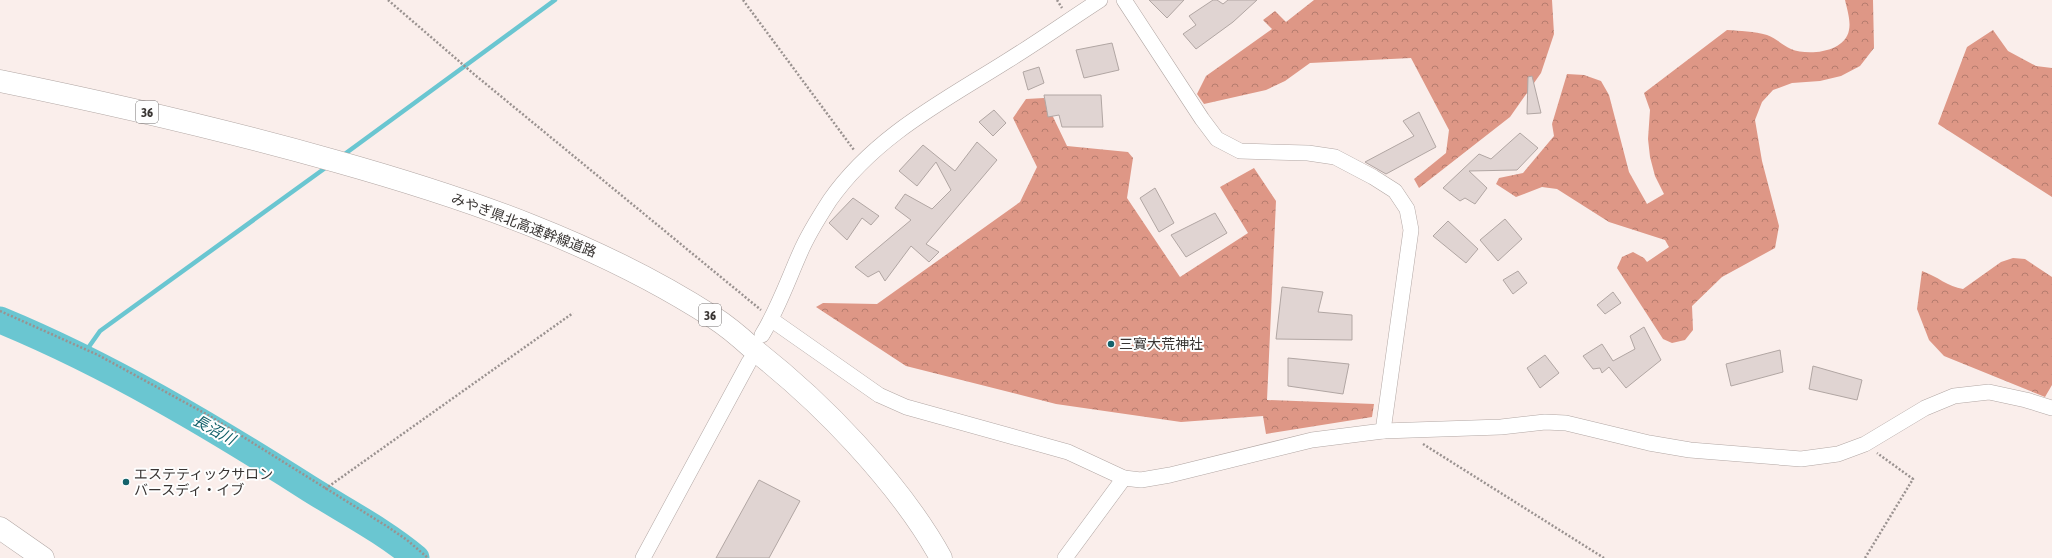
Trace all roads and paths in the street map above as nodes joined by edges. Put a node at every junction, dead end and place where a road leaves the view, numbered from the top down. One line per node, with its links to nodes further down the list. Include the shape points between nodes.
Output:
1 (388, 0): 9 (path)
2 (743, 0): 6 (path)
3 (1100, 0): 6 (street, via 1007,61 928,108)
4 (1124, 0): 13 (street, via 1202,120 1218,139 1240,151 1308,153 1334,157 1395,191 1407,209 1411,230)
5 (0, 81): 22 (main road, みやぎ県北高速幹線道路 / 36, via 114,104 402,180 504,215 591,250 716,318 777,367 829,414 873,463 910,508)
6 (862, 162): 9 (street, via 815,224)
7 (0, 311): 17 (path, via 82,347 208,415)
8 (573, 314): 17 (path)
9 (772, 320): 10 (street); 16 (street, via 847,374 879,395 899,404 1068,452)
10 (762, 335)
11 (749, 362): 21 (street)
12 (2052, 408): 15 (street, via 1989,392 1954,396 1925,408)
13 (1383, 431): 14 (street); 16 (street, via 1312,440 1170,475 1141,480)
14 (1402, 431): 15 (street, via 1501,427 1544,422 1566,423 1648,443 1690,450 1801,459 1838,454); 24 (path)
15 (1865, 444): 25 (path, via 1913,479)
16 (1124, 478): 23 (street)
17 (325, 489): 20 (path, via 394,531)
18 (0, 528): 19 (main road)
19 (43, 558)
20 (428, 558)
21 (643, 558)
22 (941, 558)
23 (1065, 558)
24 (1604, 558)
25 (1865, 558)

